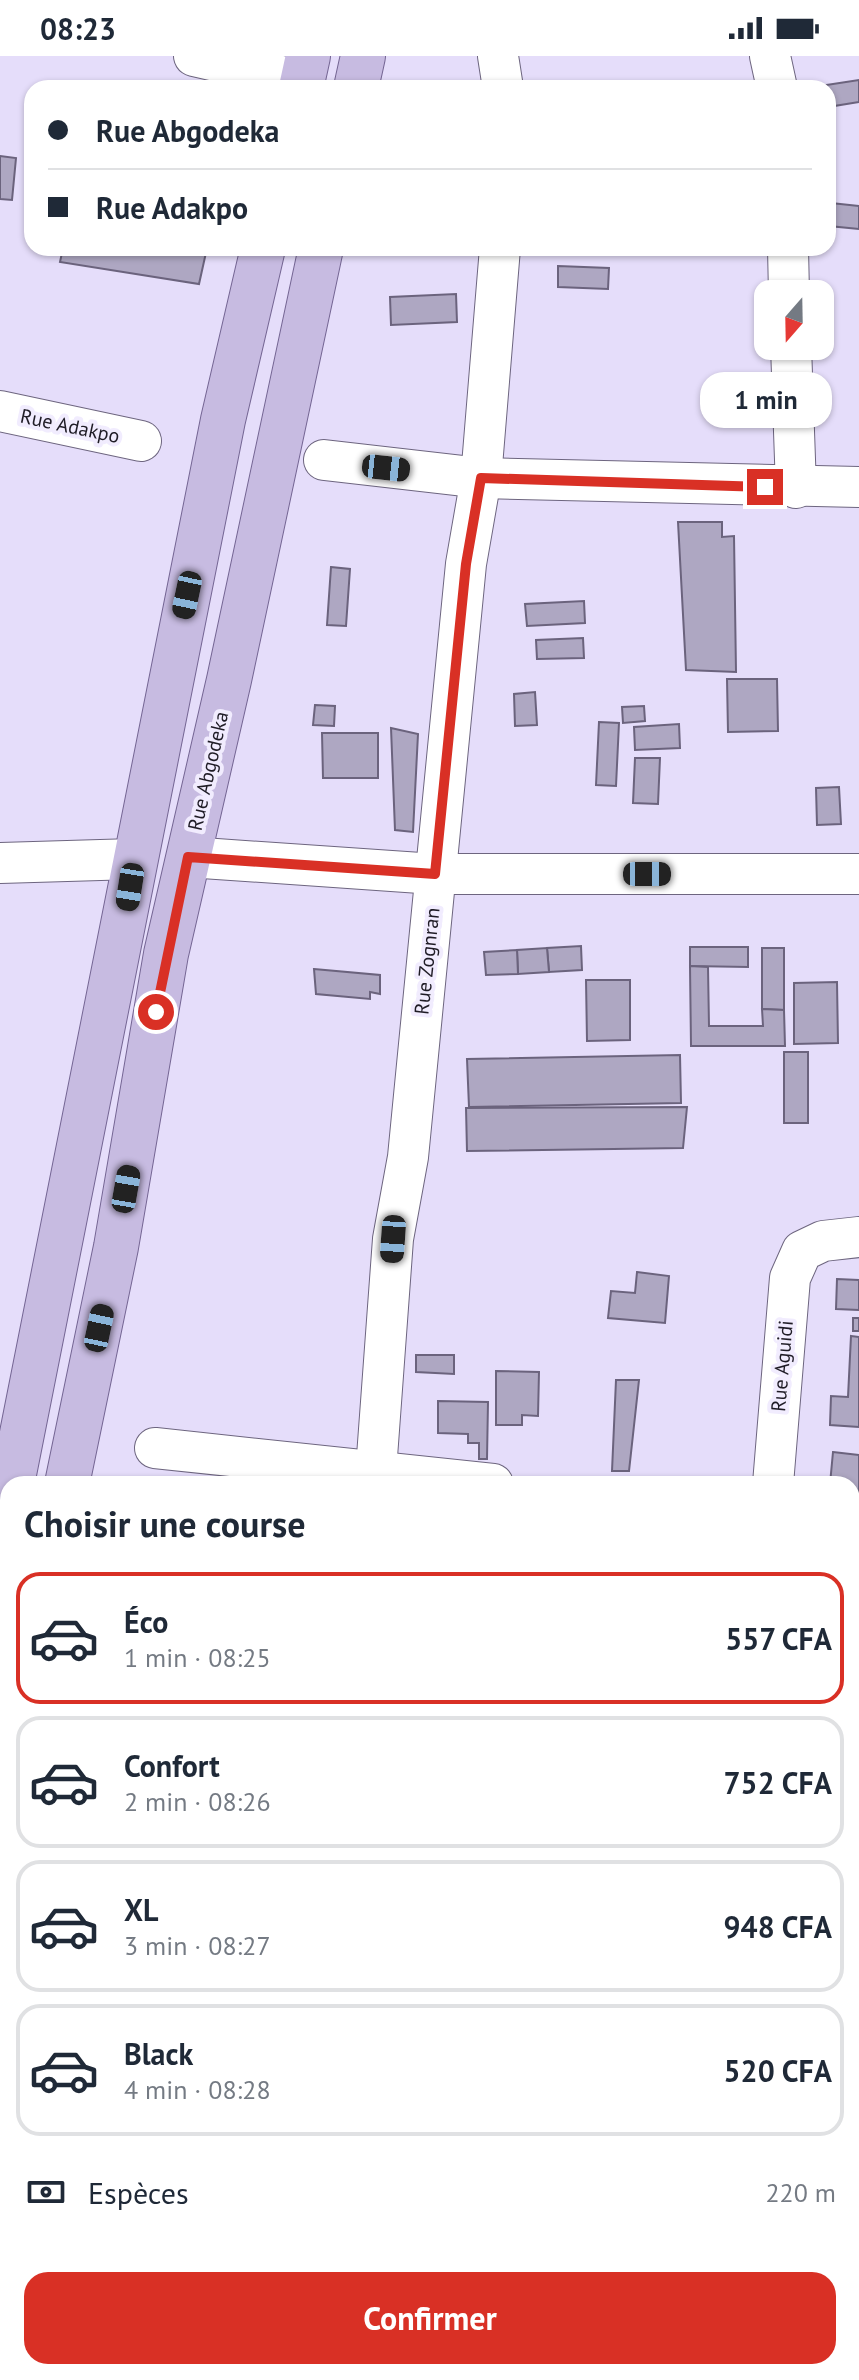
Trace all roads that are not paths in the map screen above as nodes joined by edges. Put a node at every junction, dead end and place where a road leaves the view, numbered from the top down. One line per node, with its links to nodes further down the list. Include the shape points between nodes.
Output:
1 (194, 56): 5 (street)
2 (363, 56): 6 (main road)
3 (498, 56): 7 (street)
4 (770, 56): 8 (street)
5 (304, 75)
6 (358, 80)
7 (502, 80)
8 (775, 80)
9 (261, 256): 22 (main road)
10 (319, 256): 21 (main road, Rue Abgodeka)
11 (499, 256): 18 (street, Rue Zognran)
12 (788, 256): 13 (street)
13 (789, 280)
14 (791, 360): 20 (street)
15 (0, 411): 16 (street, Rue Adakpo)
16 (141, 441)
17 (324, 460): 18 (street)
18 (481, 478): 20 (street); 24 (street, Rue Zognran, via 466,564)
19 (859, 487): 20 (street)
20 (796, 488)
21 (188, 857): 22 (main road); 24 (street); 29 (main road, Rue Abgodeka)
22 (134, 859): 23 (street); 28 (main road)
23 (0, 863)
24 (435, 874): 25 (street); 31 (street, Rue Zognran, via 408,1157 393,1239)
25 (859, 874)
26 (859, 1237): 32 (street, Rue Aguidi, via 823,1241 802,1251 790,1278)
27 (155, 1448): 30 (street)
28 (13, 1476)
29 (69, 1476)
30 (368, 1476)
31 (376, 1476)
32 (774, 1476)

